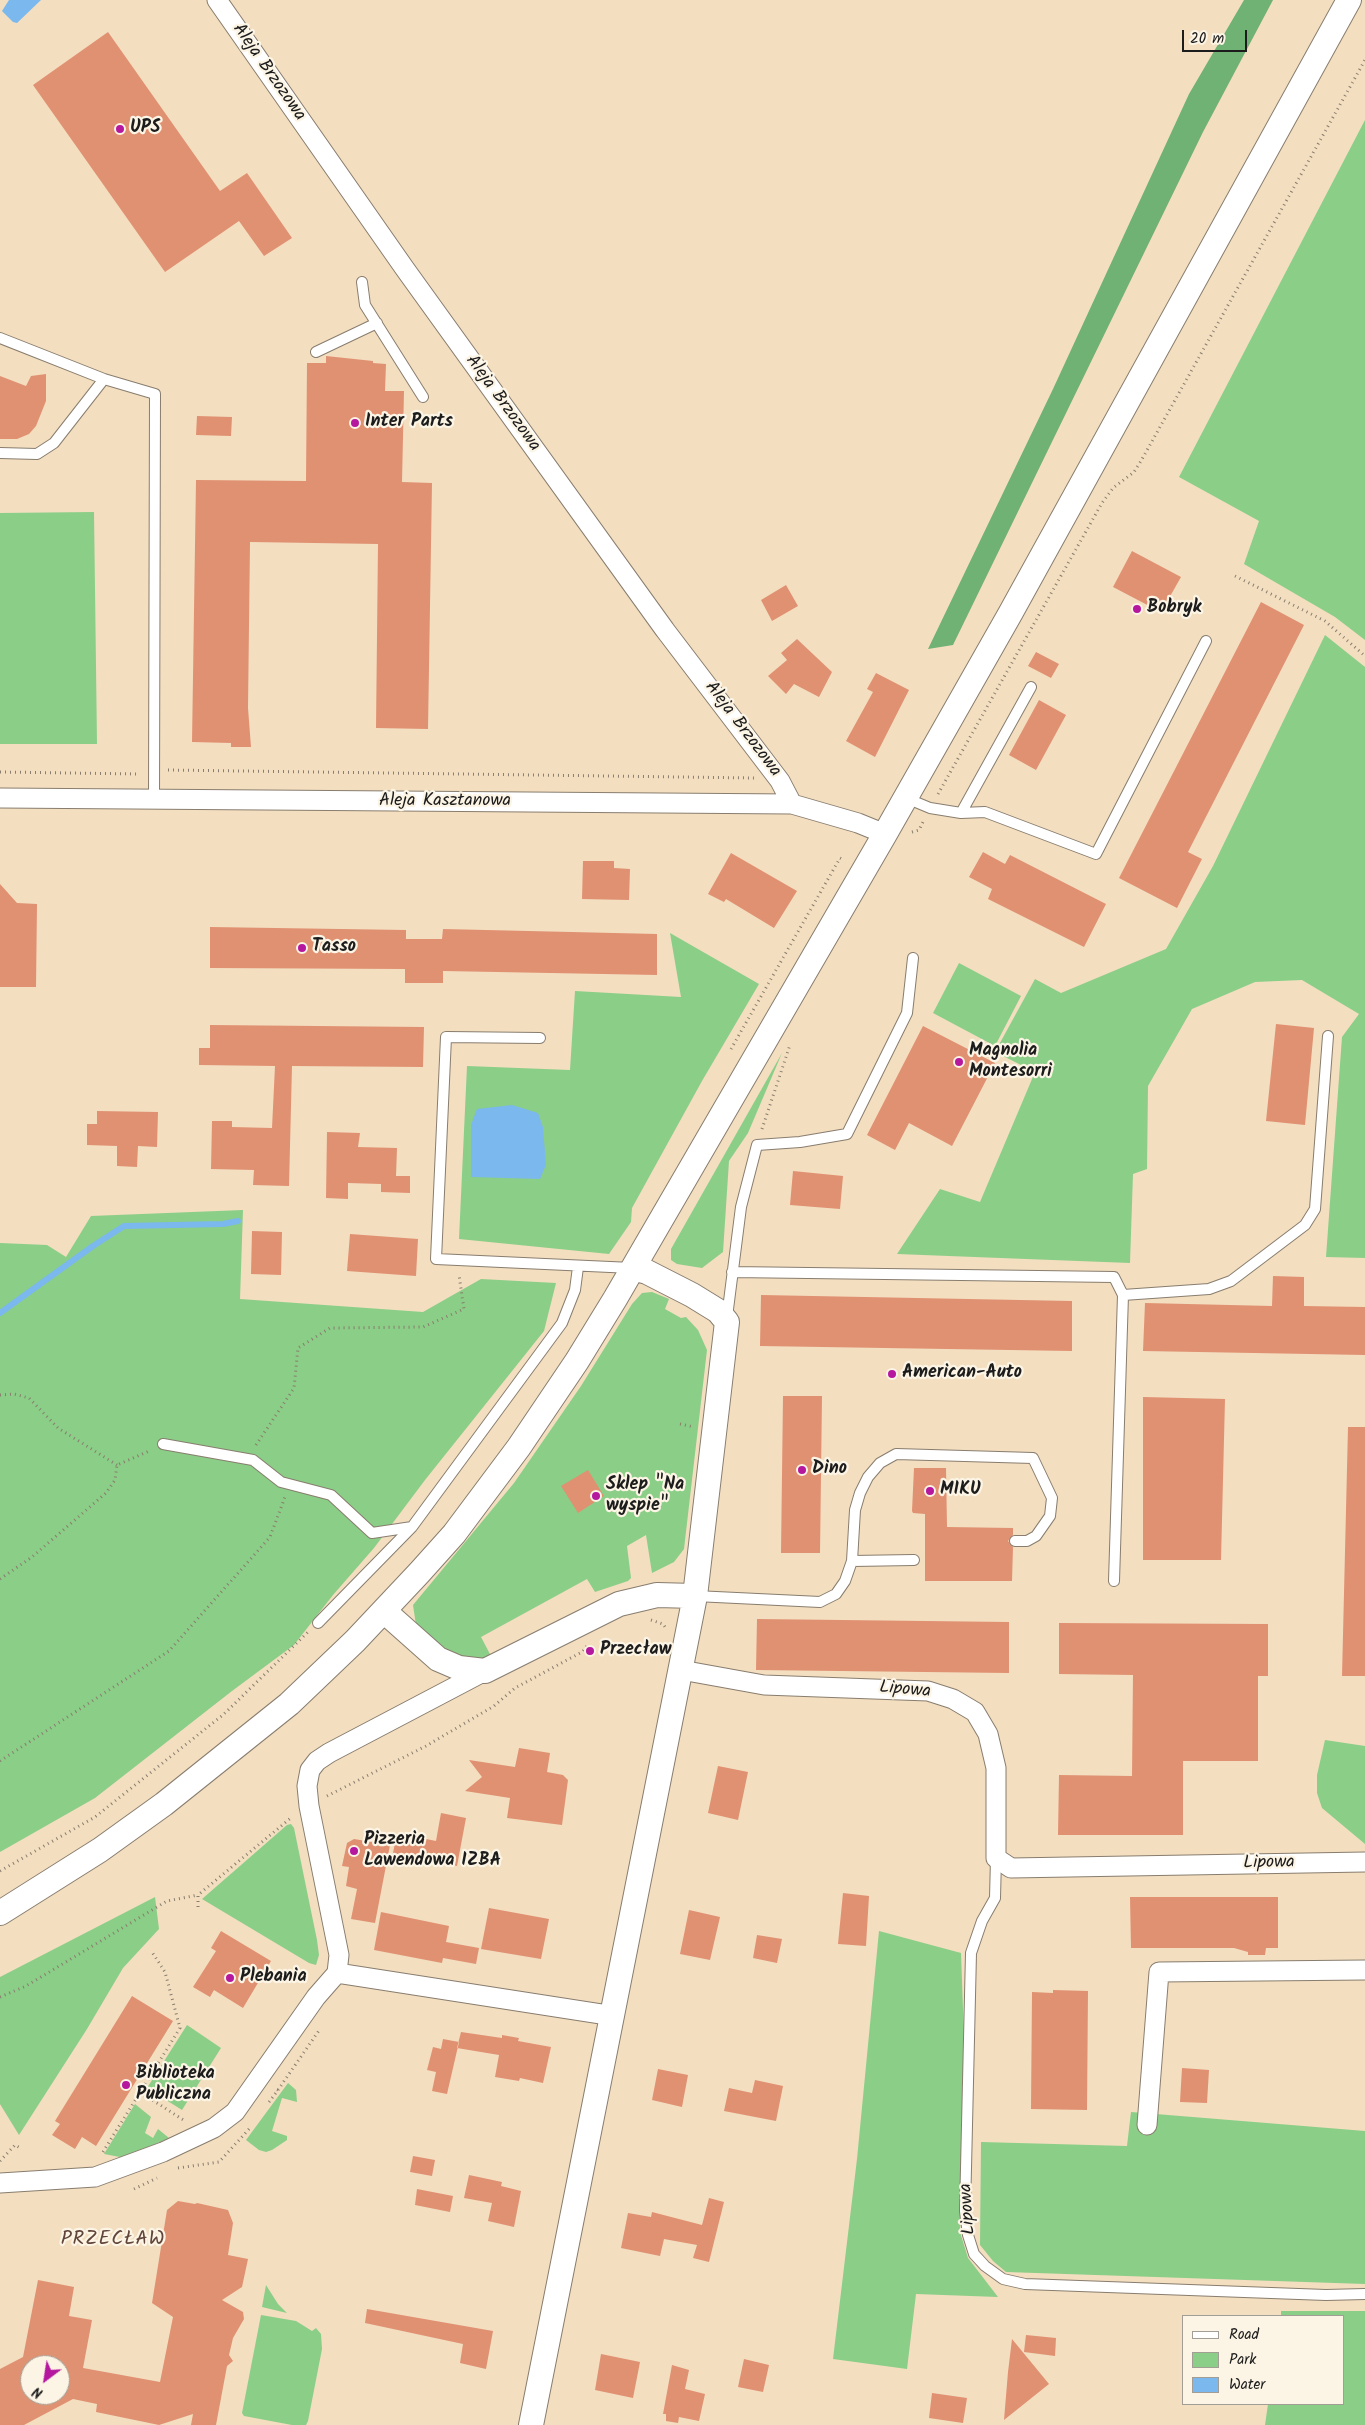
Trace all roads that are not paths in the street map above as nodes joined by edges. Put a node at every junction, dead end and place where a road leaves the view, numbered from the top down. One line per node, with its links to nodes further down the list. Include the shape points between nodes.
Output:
1 (217, 0): 15 (street, Aleja Brzozowa, via 405,269 654,614 778,778)
2 (1349, 0): 13 (street)
3 (362, 282): 4 (lane, via 365,305)
4 (377, 324): 6 (lane); 8 (lane)
5 (0, 338): 7 (lane)
6 (316, 352)
7 (104, 379): 9 (lane, via 54,443 37,454); 14 (lane, via 155,394)
8 (423, 397)
9 (0, 453)
10 (1206, 641): 16 (lane, via 1096,854 985,812)
11 (1031, 687): 16 (lane)
12 (0, 798): 14 (street, Aleja Kasztanowa)
13 (906, 798): 16 (lane, via 930,808); 17 (street)
14 (154, 799): 15 (street, Aleja Kasztanowa)
15 (792, 804): 17 (street, Aleja Kasztanowa)
16 (962, 813)
17 (885, 834): 22 (street)
18 (914, 958): 23 (lane, via 907,1013 847,1134 757,1145 740,1207)
19 (1328, 1036): 24 (lane, via 1315,1208 1305,1225 1231,1281 1209,1289)
20 (540, 1038): 21 (lane, via 446,1038 436,1259)
21 (578, 1267): 22 (lane); 27 (lane, via 575,1290 562,1323)
22 (633, 1268): 25 (street, via 648,1272 692,1295 718,1310); 33 (street, via 577,1361 514,1455 454,1534)
23 (732, 1272): 24 (lane, via 1114,1277); 25 (lane)
24 (1124, 1295): 31 (lane)
25 (727, 1322): 32 (street)
26 (163, 1444): 27 (lane, via 254,1460 281,1482 332,1495 372,1533)
27 (412, 1527): 34 (lane)
28 (1015, 1541): 30 (lane, via 1027,1541 1036,1536 1050,1516 1052,1498 1033,1458 896,1454 880,1463 860,1493 855,1510)
29 (914, 1560): 30 (lane)
30 (852, 1561): 32 (lane, via 836,1594 820,1602)
31 (1114, 1581)
32 (695, 1596): 35 (street); 36 (street, via 657,1595 619,1604)
33 (384, 1611): 36 (street, via 426,1650 450,1665); 39 (street, via 289,1704 200,1777 100,1850)
34 (318, 1623)
35 (681, 1670): 37 (street, Lipowa, via 764,1685 928,1691 960,1703 975,1712 988,1734 996,1768); 42 (street)
36 (484, 1671): 41 (street, via 317,1761 310,1770 307,1786 309,1806 339,1955)
37 (996, 1858): 38 (street, Lipowa, via 1011,1868 1048,1869); 45 (lane, Lipowa, via 994,1898 982,1920 971,1953 965,2211 974,2254 984,2266 1003,2279 1025,2284)
38 (1365, 1862)
39 (0, 1912)
40 (1365, 1970): 43 (street, via 1159,1972)
41 (336, 1973): 42 (street); 44 (street, via 235,2112 214,2128 163,2152 95,2177)
42 (614, 2016): 46 (street)
43 (1147, 2125)
44 (0, 2183)
45 (1365, 2294)
46 (531, 2425)

